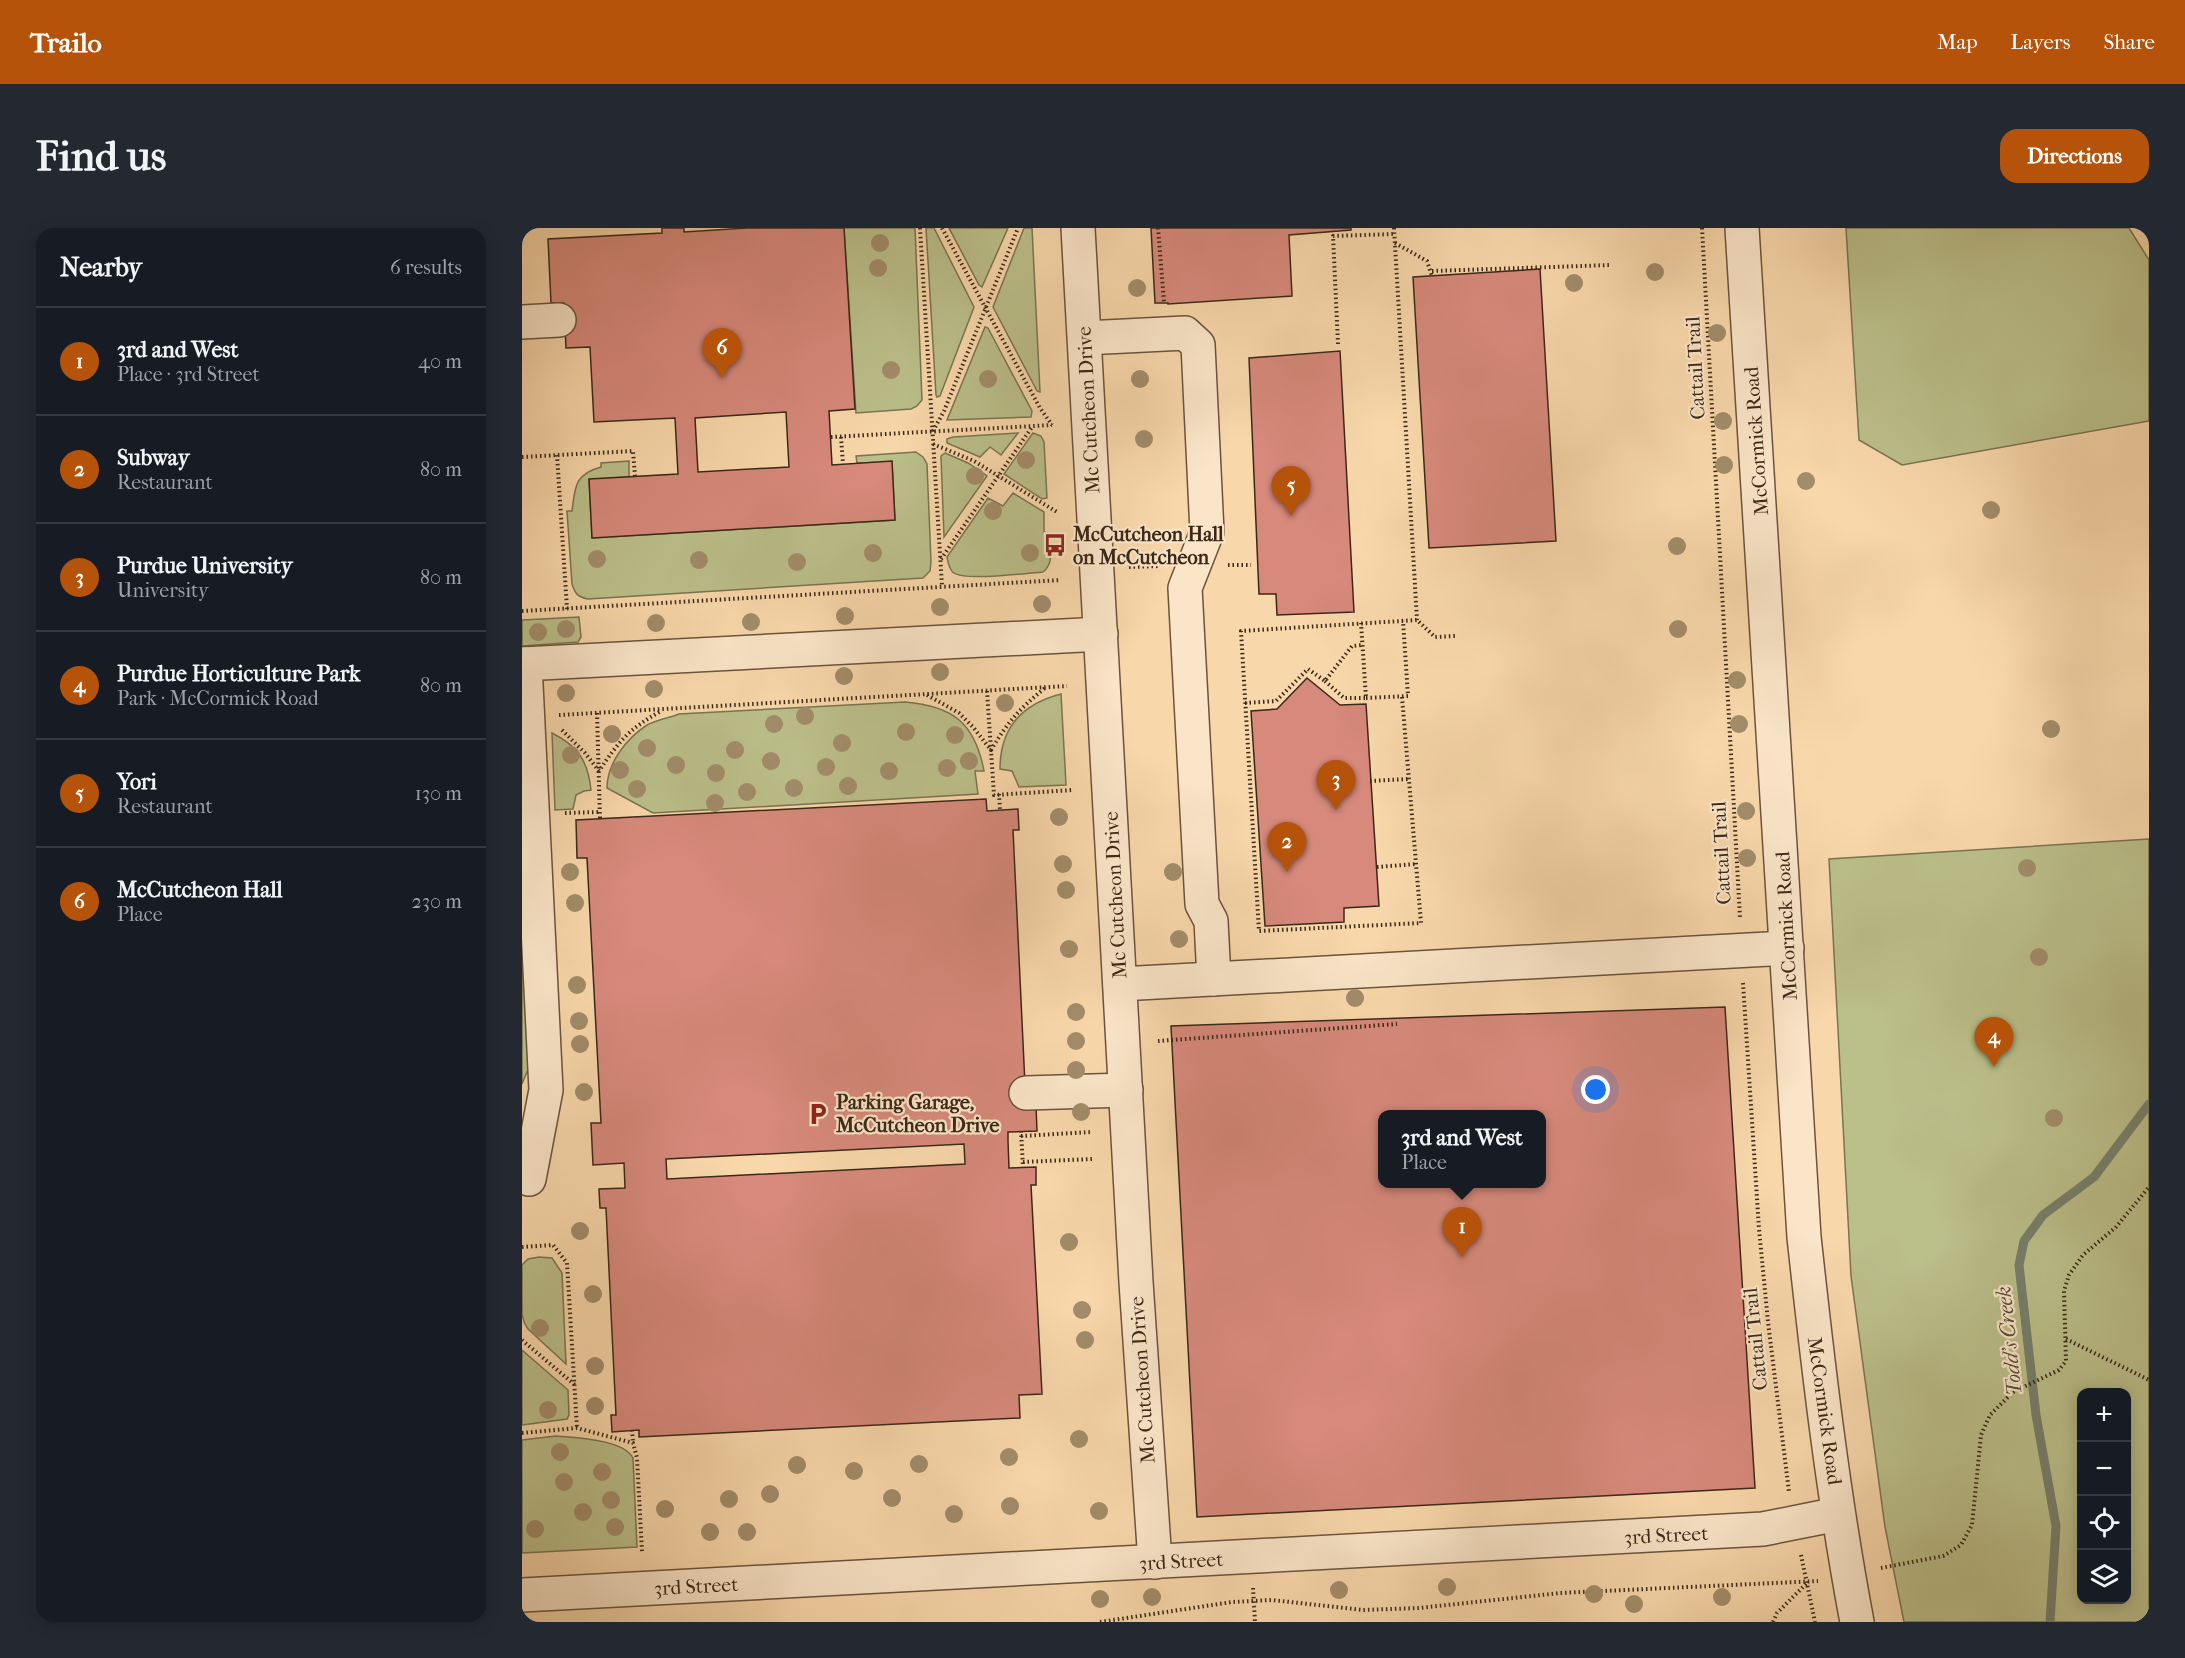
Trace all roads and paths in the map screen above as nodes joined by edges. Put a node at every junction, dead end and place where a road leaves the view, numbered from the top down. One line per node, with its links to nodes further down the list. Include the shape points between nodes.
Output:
1 (920, 228): 19 (path)
2 (942, 228): 12 (path)
3 (1018, 228): 12 (path)
4 (1078, 228): 16 (street, Mc Cutcheon Drive)
5 (1158, 228): 13 (path)
6 (1394, 228): 9 (path)
7 (1702, 228): 64 (path, Cattail Trail)
8 (1742, 228): 63 (street, McCormick Road)
9 (1395, 234): 10 (path); 17 (path, via 1333,236)
10 (1395, 243): 11 (path, via 1428,261 1432,273); 34 (path)
11 (1611, 265)
12 (985, 308): 18 (path, via 1052,425); 19 (path, via 944,411)
13 (1165, 310)
14 (559, 320): 15 (street)
15 (522, 322)
16 (1085, 338): 37 (street, Mc Cutcheon Drive); 65 (street, via 1185,333 1198,345 1207,532 1185,588 1202,904 1211,921)
17 (1338, 344)
18 (1033, 426): 19 (path); 26 (path)
19 (932, 431): 21 (path); 22 (path)
20 (831, 437): 21 (path)
21 (841, 437): 25 (path)
22 (933, 444): 26 (path, via 974,461); 29 (path)
23 (557, 455): 24 (path); 27 (path, via 633,451); 32 (path)
24 (522, 458)
25 (843, 464)
26 (997, 476): 28 (path); 29 (path)
27 (635, 477)
28 (1057, 512)
29 (940, 560): 31 (path)
30 (1061, 580): 31 (path)
31 (942, 586): 32 (path)
32 (567, 609): 33 (path)
33 (522, 611)
34 (1417, 620): 35 (path); 38 (path, via 1434,637)
35 (1403, 621): 36 (path); 46 (path, via 1408,696)
36 (1361, 623): 39 (path); 48 (path, via 1241,631)
37 (1101, 634): 40 (street); 66 (street, Mc Cutcheon Drive)
38 (1455, 636)
39 (1363, 645): 41 (path, via 1352,646); 47 (path)
40 (524, 664): 51 (street)
41 (1325, 681): 47 (path, via 1344,698); 48 (path, via 1308,669 1276,701)
42 (1067, 686): 43 (path)
43 (1046, 688): 44 (path); 52 (path, via 1006,723)
44 (987, 691): 45 (path); 52 (path)
45 (926, 694): 49 (path); 52 (path, via 959,713)
46 (1402, 697): 47 (path); 54 (path)
47 (1366, 698)
48 (1245, 703): 60 (path, via 1259,931 1421,923)
49 (664, 709): 50 (path); 53 (path, via 626,734)
50 (597, 713): 51 (path); 53 (path)
51 (540, 716): 53 (path, via 564,733); 62 (street)
52 (991, 750): 57 (path, via 993,795)
53 (599, 771): 59 (path)
54 (1409, 779): 55 (path); 60 (path)
55 (1370, 781)
56 (1073, 790): 57 (path)
57 (999, 794): 58 (path)
58 (1000, 810)
59 (600, 819)
60 (1416, 864): 61 (path)
61 (1377, 867)
62 (529, 889): 73 (street, via 546,1090)
63 (1787, 948): 64 (street); 85 (street, McCormick Road, via 1804,1237)
64 (1741, 950): 65 (street); 84 (path, Cattail Trail, via 1759,1229)
65 (1214, 979): 66 (street)
66 (1120, 984): 69 (street, Mc Cutcheon Drive)
67 (1397, 1024): 68 (path)
68 (1158, 1041)
69 (1126, 1090): 70 (street); 87 (street, Mc Cutcheon Drive)
70 (1026, 1093)
71 (1091, 1132): 72 (path, via 1021,1134 1023,1165)
72 (1092, 1159)
73 (529, 1179)
74 (2149, 1187): 76 (path, via 2116,1227 2083,1255 2069,1275 2064,1291)
75 (522, 1247): 79 (path, via 553,1245 567,1263)
76 (2066, 1339): 78 (path); 89 (path, via 2066,1361 2059,1370 2013,1392 1990,1414 1981,1435 1972,1525 1961,1545 1943,1556)
77 (522, 1340): 79 (path)
78 (2149, 1380)
79 (575, 1386): 80 (path)
80 (577, 1428): 82 (path); 83 (path)
81 (632, 1431): 83 (path)
82 (522, 1432)
83 (633, 1443): 86 (path)
84 (1786, 1476)
85 (1838, 1514): 87 (street, 3rd Street, via 1763,1529); 96 (street, McCormick Road)
86 (642, 1552)
87 (1155, 1562): 92 (street, 3rd Street)
88 (1804, 1568): 91 (path)
89 (1881, 1568)
90 (1816, 1581): 91 (path)
91 (1807, 1583): 93 (path, via 1560,1593 1364,1610 1272,1600 1232,1602); 94 (path); 95 (path)
92 (522, 1595)
93 (1100, 1622)
94 (1773, 1622)
95 (1815, 1622)
96 (1857, 1622)

